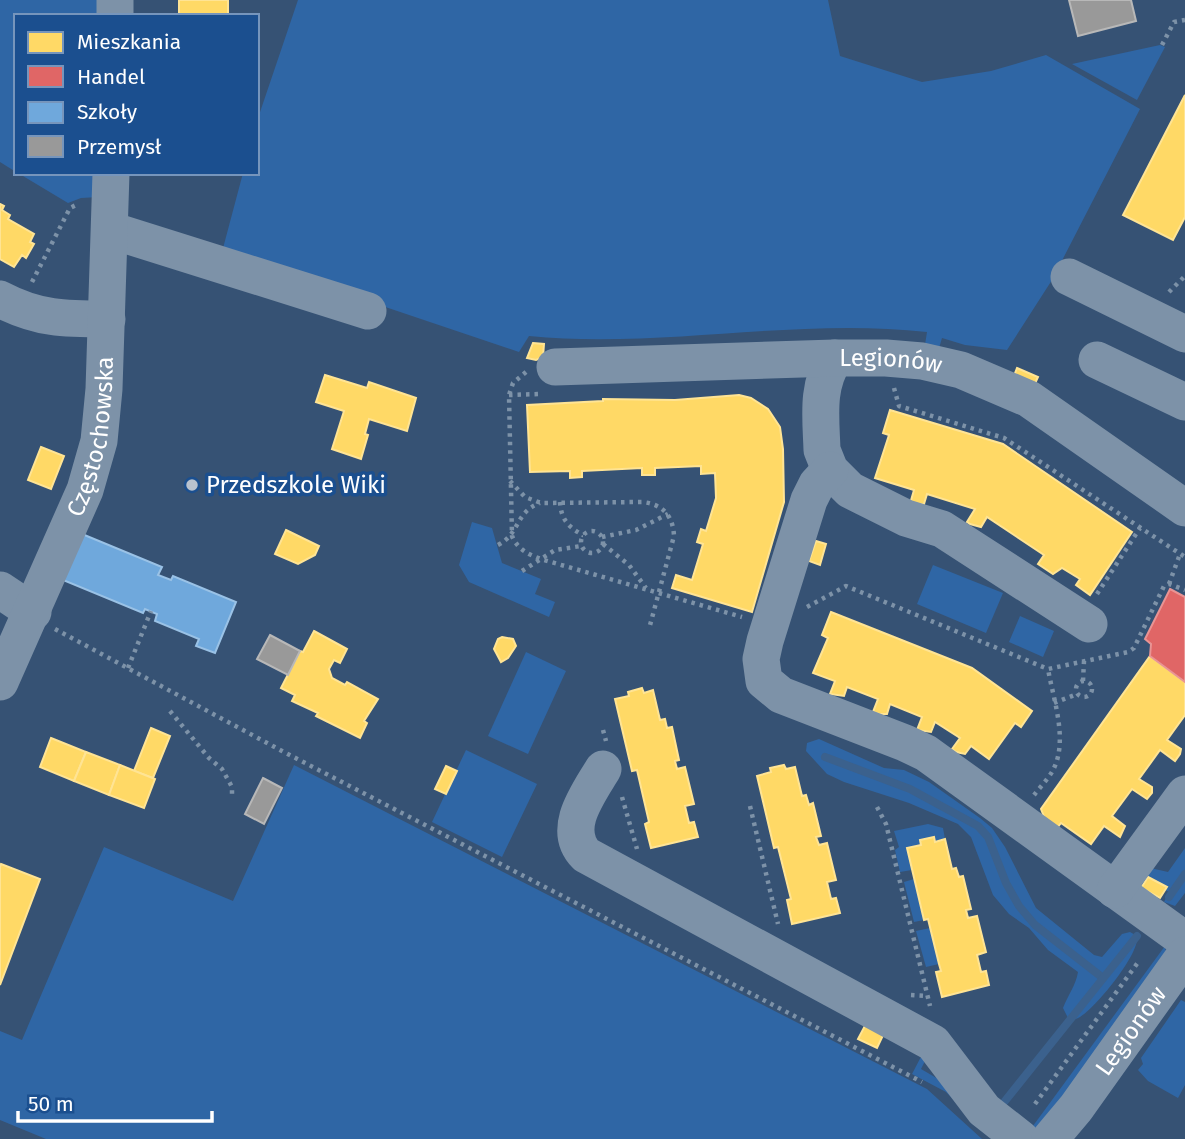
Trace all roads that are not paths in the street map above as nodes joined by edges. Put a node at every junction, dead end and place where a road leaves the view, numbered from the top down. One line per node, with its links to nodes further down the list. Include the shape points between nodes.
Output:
1 (111, 175): 2 (street, Częstochowska)
2 (110, 230): 5 (street); 6 (street, Częstochowska)
3 (1069, 277): 7 (street)
4 (13, 296): 6 (street, via 45,317)
5 (368, 311)
6 (107, 319): 16 (street, Częstochowska, via 102,415 93,466)
7 (1185, 334)
8 (835, 358): 10 (street, Legionów); 12 (street, via 821,388 822,450); 13 (street, Legionów, via 912,359 961,370 1008,388 1034,401)
9 (1097, 360): 11 (street)
10 (555, 367)
11 (1185, 402)
12 (831, 470): 15 (street, via 850,490 906,518 942,529); 20 (street, via 809,500 770,625 761,659 769,686 781,695 926,753)
13 (1185, 508)
14 (0, 590): 16 (street)
15 (1090, 613)
16 (41, 619): 17 (street, Częstochowska)
17 (0, 682)
18 (610, 768): 22 (street, via 584,803 576,825 575,835 586,855 933,1043 984,1110)
19 (1185, 794): 20 (street)
20 (1115, 890): 21 (street)
21 (1179, 941): 22 (street, Legionów)
22 (1050, 1134)

